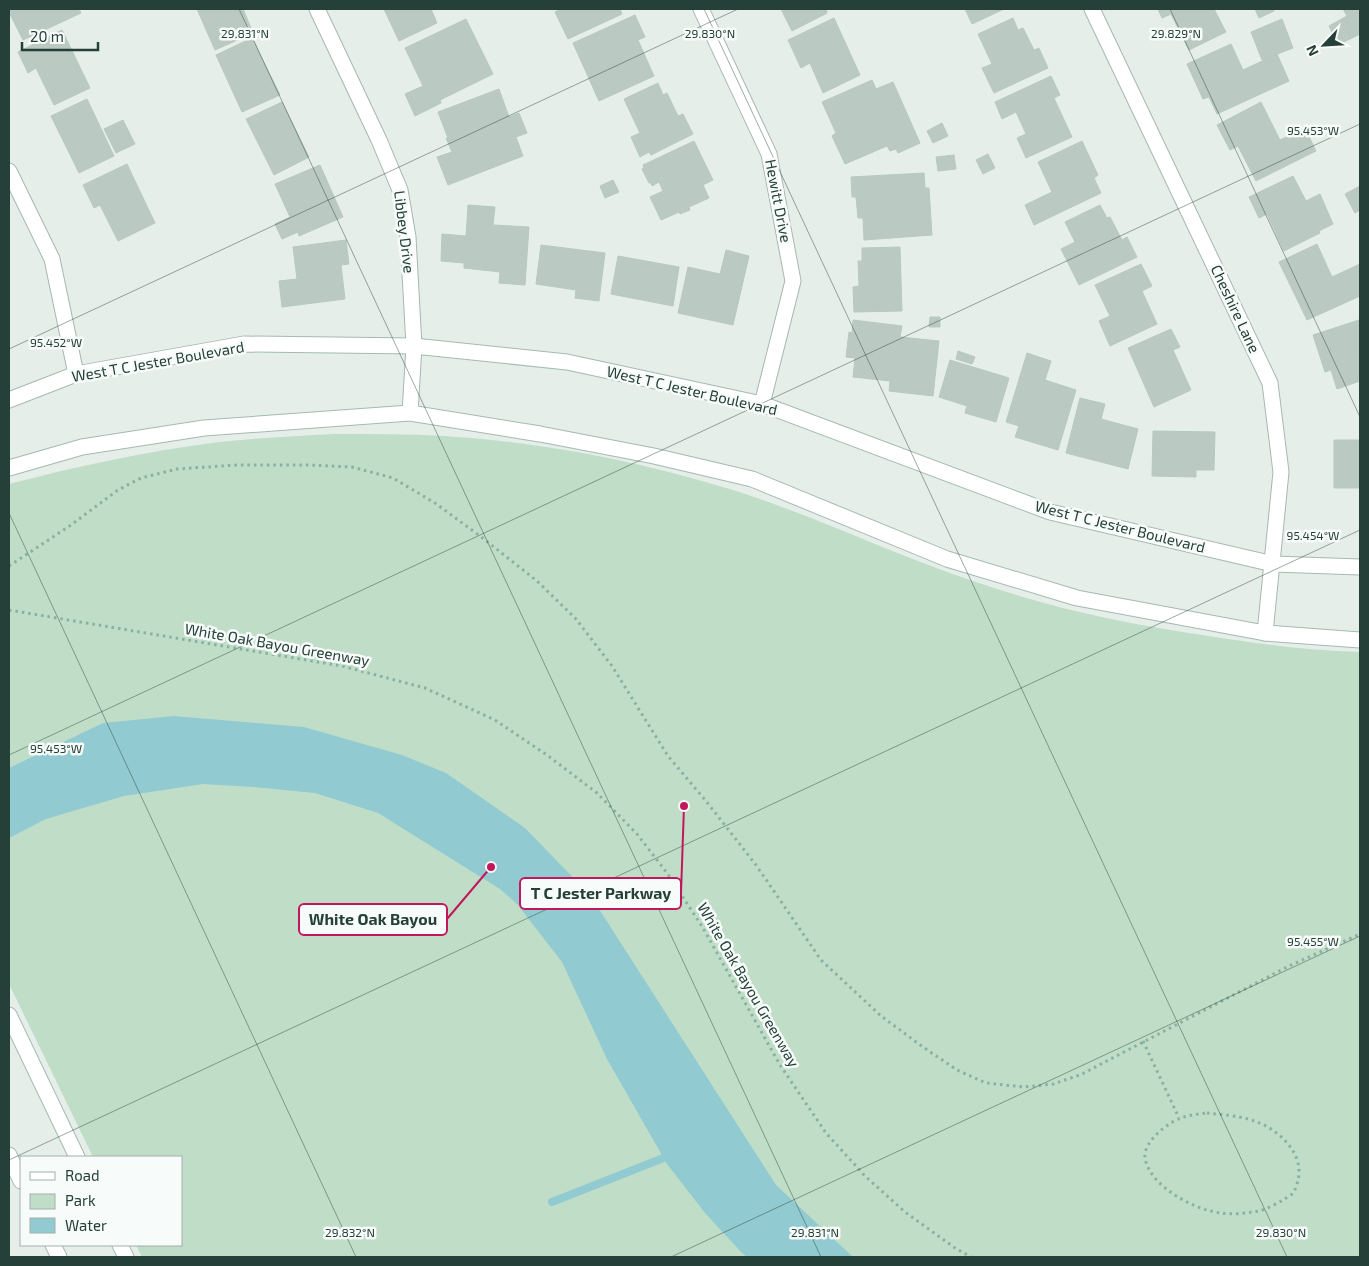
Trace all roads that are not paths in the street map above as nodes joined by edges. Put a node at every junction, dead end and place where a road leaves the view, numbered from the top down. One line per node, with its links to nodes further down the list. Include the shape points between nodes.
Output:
1 (317, 9): 5 (main road, Libbey Drive, via 400,190 408,238)
2 (701, 9): 8 (main road, Hewitt Drive, via 769,154 793,281)
3 (1092, 9): 11 (main road, Cheshire Lane, via 1270,383 1281,472)
4 (9, 171): 6 (main road, via 52,260)
5 (414, 346): 6 (main road, West T C Jester Boulevard, via 244,344); 8 (main road, West T C Jester Boulevard, via 567,362); 9 (main road, Libbey Drive)
6 (76, 374): 7 (main road, West T C Jester Boulevard)
7 (9, 400)
8 (762, 404): 11 (main road, West T C Jester Boulevard, via 1050,512)
9 (410, 413): 10 (main road, via 204,428 82,447); 13 (main road, via 540,434 752,479 947,559 1077,598)
10 (9, 468)
11 (1273, 564): 12 (main road, West T C Jester Boulevard); 13 (main road, Cheshire Lane)
12 (1360, 567)
13 (1265, 632): 14 (main road)
14 (1360, 640)
15 (9, 1015): 17 (main road)
16 (9, 1156): 18 (main road)
17 (76, 1156)
18 (20, 1179)
19 (53, 1246): 20 (main road)
20 (59, 1257)

